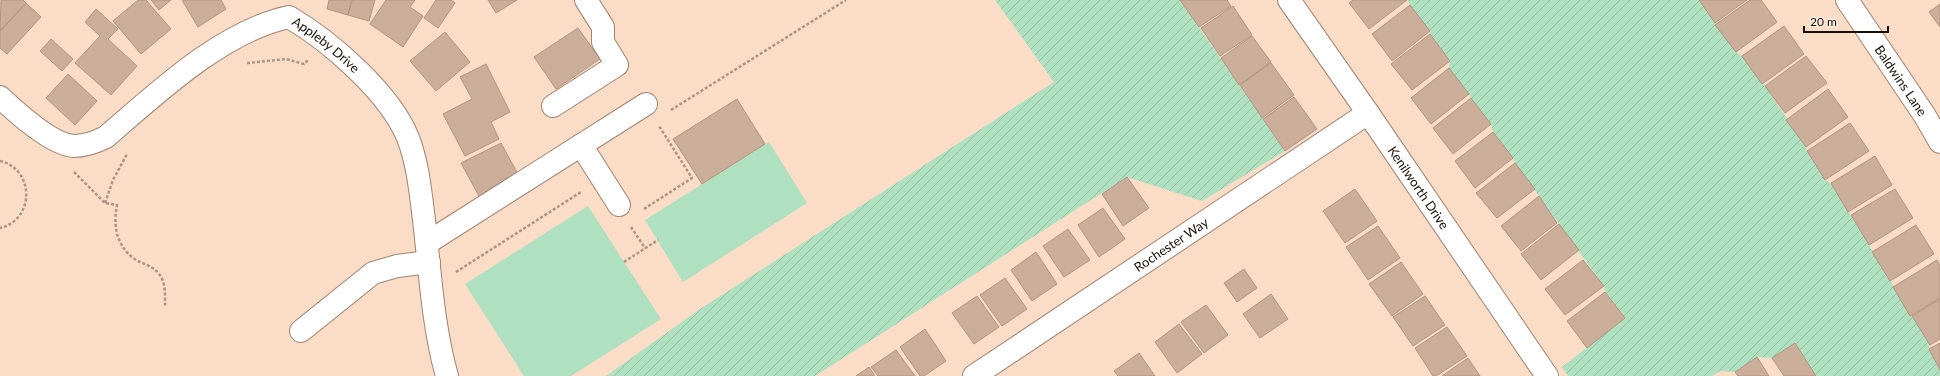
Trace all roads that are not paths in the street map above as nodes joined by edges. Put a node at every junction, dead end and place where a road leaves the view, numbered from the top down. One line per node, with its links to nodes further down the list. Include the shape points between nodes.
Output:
1 (586, 0): 6 (street, via 603,27 603,42 617,65)
2 (1289, 0): 8 (street, Kenilworth Drive)
3 (1847, 0): 9 (street, Baldwins Lane)
4 (292, 8): 5 (street, Appleby Drive, via 235,38 183,71 106,137 92,144 73,146 54,138 22,118); 12 (street, Appleby Drive, via 324,42 374,87 393,111 408,138 418,172)
5 (0, 97)
6 (553, 106)
7 (651, 112): 10 (street)
8 (1368, 113): 15 (street, Rochester Way); 16 (street, Kenilworth Drive)
9 (1940, 142)
10 (581, 145): 11 (street); 12 (street)
11 (619, 205)
12 (428, 253): 13 (street, via 373,273); 14 (street, Appleby Drive, via 438,345)
13 (301, 331)
14 (447, 376)
15 (974, 376)
16 (1547, 376)

